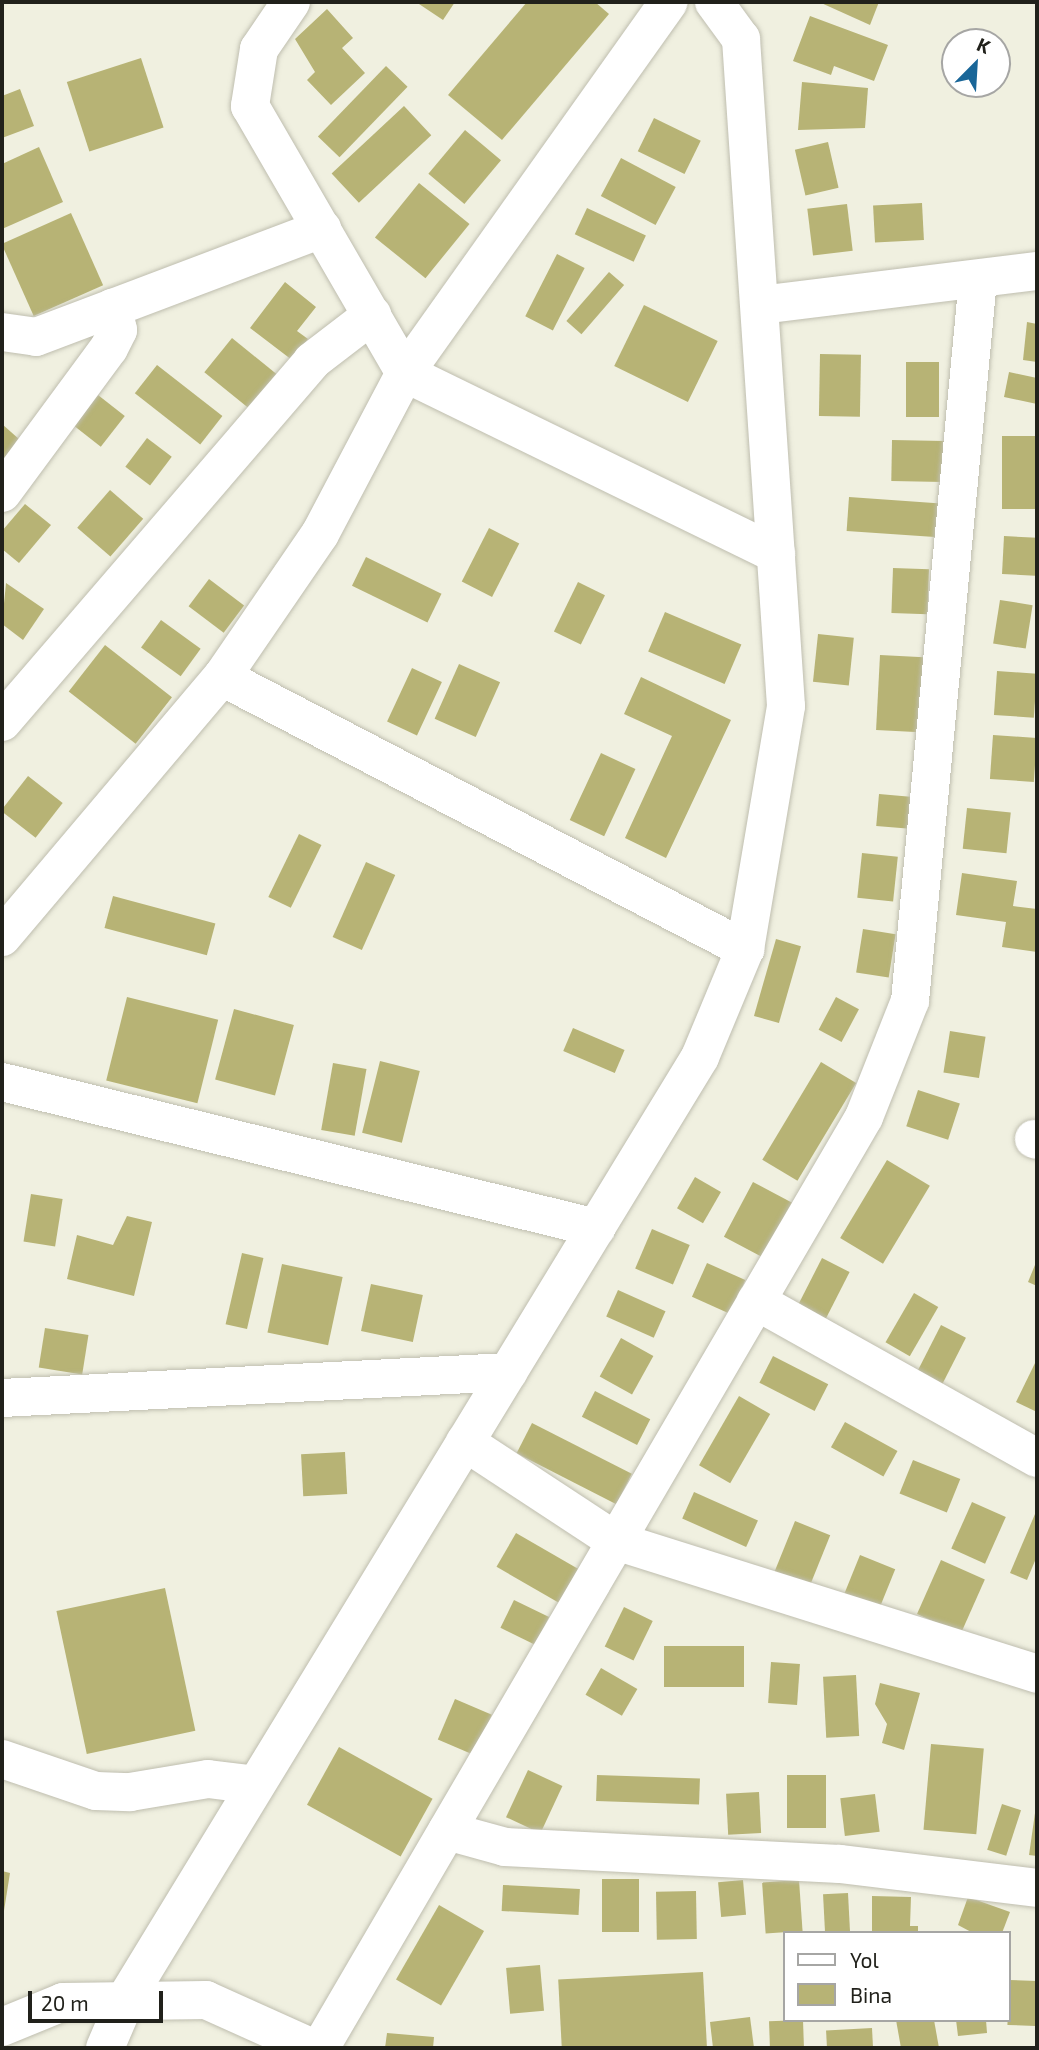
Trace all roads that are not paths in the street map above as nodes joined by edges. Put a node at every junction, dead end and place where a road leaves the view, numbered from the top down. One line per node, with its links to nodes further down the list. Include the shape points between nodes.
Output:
1 (291, 2): 4 (street, via 260,49 250,106)
2 (668, 2): 11 (street)
3 (714, 2): 7 (street, via 740,38)
4 (322, 229): 8 (street); 9 (street)
5 (1037, 271): 6 (street)
6 (978, 279): 7 (street); 20 (street, via 910,1002 864,1117)
7 (760, 305): 13 (street)
8 (113, 308): 10 (street, via 36,337); 12 (street, via 118,330 109,348)
9 (372, 315): 11 (street); 15 (street, via 312,361)
10 (2, 332)
11 (405, 373): 13 (street); 14 (street, via 320,534)
12 (2, 493)
13 (776, 554): 17 (street, via 786,706)
14 (222, 677): 16 (street); 17 (street)
15 (2, 722)
16 (2, 937)
17 (746, 949): 19 (street, via 700,1056)
18 (2, 1082): 19 (street)
19 (596, 1228): 21 (street)
20 (756, 1301): 24 (street); 25 (street)
21 (508, 1371): 22 (street); 23 (street)
22 (2, 1398)
23 (465, 1442): 25 (street); 28 (street)
24 (1037, 1458)
25 (616, 1541): 26 (street); 29 (street)
26 (1037, 1674)
27 (2, 1759): 28 (street, via 96,1791 130,1792 208,1779)
28 (256, 1785): 31 (street)
29 (447, 1831): 30 (street, via 505,1847 840,1864); 35 (street)
30 (1037, 1888)
31 (127, 1997): 32 (street, via 63,2002); 33 (street); 34 (street, via 206,2000)
32 (2, 2027)
33 (105, 2048)
34 (313, 2048)
35 (320, 2048)

